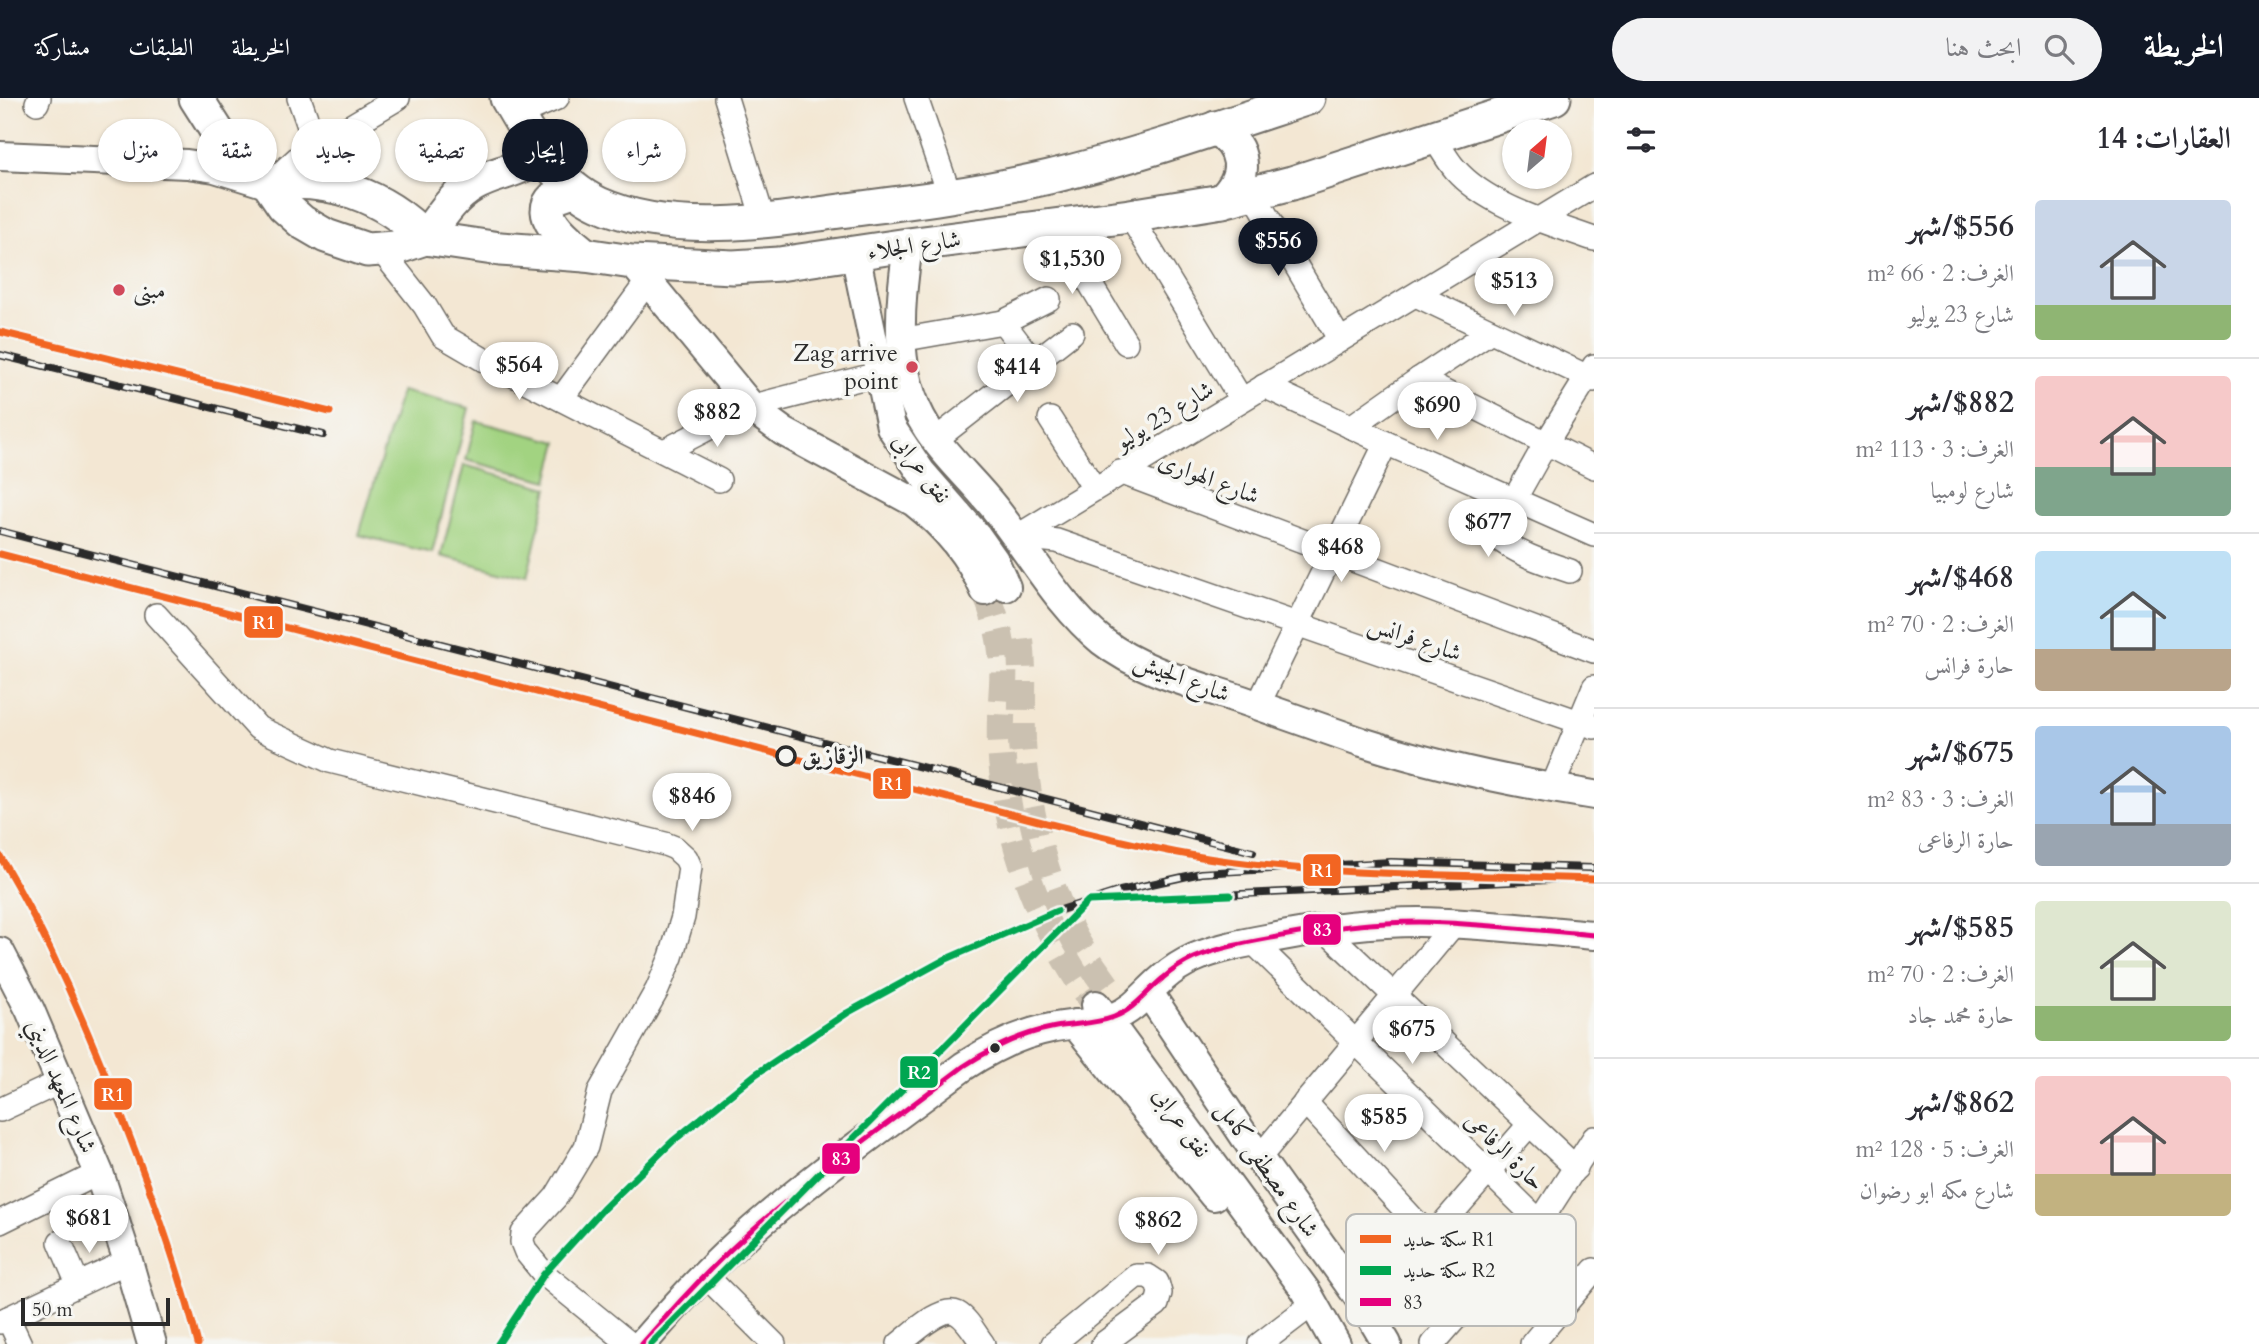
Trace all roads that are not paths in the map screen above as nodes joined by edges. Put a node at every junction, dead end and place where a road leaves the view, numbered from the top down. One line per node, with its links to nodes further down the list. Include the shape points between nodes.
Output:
1 (196, 98): 20 (highway, via 224,142)
2 (299, 98): 11 (street)
3 (398, 98): 12 (street)
4 (557, 98): 9 (street)
5 (726, 98): 28 (street)
6 (916, 98): 24 (street)
7 (1308, 98): 10 (highway, شارع الجلاء)
8 (1555, 98): 14 (highway, شارع الجلاء)
9 (512, 106)
10 (1266, 108): 13 (highway, شارع الجلاء); 19 (highway, via 1249,131 1251,145 1266,170)
11 (306, 119)
12 (362, 119)
13 (1216, 128): 24 (highway, شارع الجلاء, via 1064,173); 25 (highway, via 1237,148 1241,163 1233,191)
14 (1434, 138): 19 (highway, شارع الجلاء); 27 (street, via 1456,170 1481,191)
15 (0, 156): 20 (main road, via 187,164)
16 (291, 164): 20 (street)
17 (502, 173): 30 (highway, via 461,193)
18 (567, 182): 22 (highway, شارع الجلاء)
19 (1292, 183): 23 (highway, شارع الجلاء)
20 (269, 184): 30 (highway, via 303,181 334,186 385,205); 33 (highway, via 293,215 314,229 352,246)
21 (1594, 186): 27 (street, شارع 23 يوليو)
22 (575, 190): 28 (highway, شارع الجلاء, via 635,215 701,223); 35 (highway, via 554,198 548,212 555,227)
23 (1253, 193): 25 (highway, شارع الجلاء); 42 (street)
24 (950, 196): 28 (highway, شارع الجلاء)
25 (1222, 201): 26 (highway, شارع الجلاء)
26 (1130, 216): 29 (highway, شارع الجلاء); 50 (street)
27 (1539, 219): 31 (street); 37 (street, شارع 23 يوليو)
28 (764, 222)
29 (1055, 226): 32 (highway, شارع الجلاء); 43 (street)
30 (425, 238): 33 (highway); 35 (highway, شارع الجلاء)
31 (1594, 239)
32 (908, 245): 34 (highway, شارع الجلاء); 44 (main road)
33 (381, 250): 49 (street, via 443,336)
34 (855, 253): 36 (highway, شارع الجلاء, via 779,264); 44 (main road, نفق عرابى)
35 (585, 255): 36 (highway, شارع الجلاء)
36 (640, 272): 49 (street); 51 (main road, نفق عرابى)
37 (1416, 295): 40 (street); 42 (street, شارع 23 يوليو)
38 (1049, 299): 39 (street)
39 (1003, 322): 44 (street); 45 (street)
40 (1491, 331): 46 (street); 47 (street)
41 (1072, 333): 45 (street)
42 (1340, 340): 48 (street, شارع 23 يوليو)
43 (1126, 343)
44 (895, 360): 51 (street); 51 (main road, نفق عرابى, via 891,427 921,472 994,560 995,589 932,516 914,502 784,432); 54 (main road, شارع الجيش)
45 (1034, 363): 54 (street)
46 (1592, 374): 56 (street)
47 (1419, 379): 53 (street); 56 (street)
48 (1264, 386): 50 (street, شارع 23 يوليو); 53 (street)
49 (561, 398): 57 (street)
50 (1241, 399): 59 (street, شارع 23 يوليو)
51 (750, 407): 57 (street)
52 (1050, 419): 61 (street)
53 (1351, 428): 55 (street)
54 (935, 440): 65 (main road, شارع الجيش)
55 (1385, 443): 62 (street); 67 (street)
56 (1545, 443): 58 (street); 62 (street)
57 (664, 451): 60 (street)
58 (1594, 467)
59 (1121, 472): 61 (street, شارع 23 يوليو); 67 (street, شارع الهوارى)
60 (719, 480)
61 (1094, 488): 63 (street, شارع 23 يوليو)
62 (1510, 498): 64 (street); 68 (street, via 1491,528 1492,534 1540,562)
63 (1043, 520): 65 (street, شارع 23 يوليو); 66 (street)
64 (1594, 535)
65 (1017, 539): 66 (street, شارع فرانس); 73 (main road, شارع الجيش, via 1079,619 1118,652 1148,668)
66 (1057, 541): 70 (street, شارع فرانس)
67 (1332, 552): 70 (street); 71 (street, شارع الهوارى)
68 (1570, 571)
69 (156, 615): 117 (street, via 258,728 330,761 665,844 686,858 690,867 683,917 657,990 600,1091 586,1147 556,1197 523,1233 526,1251 544,1274)
70 (1297, 625): 73 (street); 74 (street, شارع فرانس)
71 (1594, 651)
72 (1594, 687): 74 (street)
73 (1258, 705): 75 (main road, شارع الجيش, via 1363,742)
74 (1587, 724): 75 (street)
75 (1552, 788): 76 (main road, شارع الجيش)
76 (1594, 795)
77 (1454, 924): 78 (main road); 79 (main road); 83 (street)
78 (1323, 928): 80 (main road); 83 (street)
79 (1594, 935)
80 (1252, 941): 82 (main road, via 1178,966); 86 (street, حارة الرفاعى)
81 (0, 952): 87 (main road, شارع المعهد الديني)
82 (1149, 993): 84 (main road); 92 (main road, شارع مصطفى كامل)
83 (1393, 996): 86 (street); 90 (street)
84 (1110, 1008): 85 (main road); 108 (main road, نفق عرابى, via 1309,1275 1322,1288); 125 (main road, نفق عرابى, via 1306,1291)
85 (1075, 1024): 104 (main road, via 1028,1034 964,1066 815,1178); 109 (main road)
86 (1356, 1042): 88 (street); 94 (street, حارة الرفاعى)
87 (60, 1082): 89 (street); 95 (main road, شارع المعهد الديني)
88 (1305, 1102): 92 (street); 96 (street)
89 (0, 1110)
90 (1530, 1125): 93 (street); 94 (street)
91 (1594, 1138): 93 (street)
92 (1259, 1158): 105 (main road, شارع مصطفى كامل)
93 (1576, 1168): 99 (street)
94 (1488, 1171): 97 (street); 98 (street, حارة الرفاعى)
95 (99, 1173): 100 (street); 102 (main road, شارع المعهد الديني)
96 (1409, 1214)
97 (1450, 1214)
98 (1532, 1214)
99 (1545, 1214)
100 (0, 1222)
101 (61, 1242): 106 (street)
102 (128, 1261): 106 (street); 116 (main road, شارع المعهد الديني)
103 (1594, 1270): 107 (street)
104 (705, 1275): 118 (main road); 119 (street)
105 (1346, 1280)
106 (78, 1284): 111 (street)
107 (1576, 1291)
108 (1346, 1300)
109 (1306, 1309): 124 (street); 125 (main road)
110 (1085, 1318): 122 (street); 123 (street); 123 (street, via 1136,1276 1157,1282 1157,1304)
111 (4, 1320): 115 (street)
112 (1376, 1326): 126 (main road, شارع مصطفى كامل)
113 (1449, 1326): 127 (street)
114 (1547, 1326): 128 (street)
115 (20, 1344)
116 (152, 1344)
117 (630, 1344)
118 (642, 1344)
119 (774, 1344)
120 (899, 1344): 121 (street, via 943,1311 955,1312 965,1320)
121 (983, 1344)
122 (1053, 1344)
123 (1104, 1344)
124 (1260, 1344)
125 (1335, 1344)
126 (1387, 1344)
127 (1433, 1344)
128 (1532, 1344)

